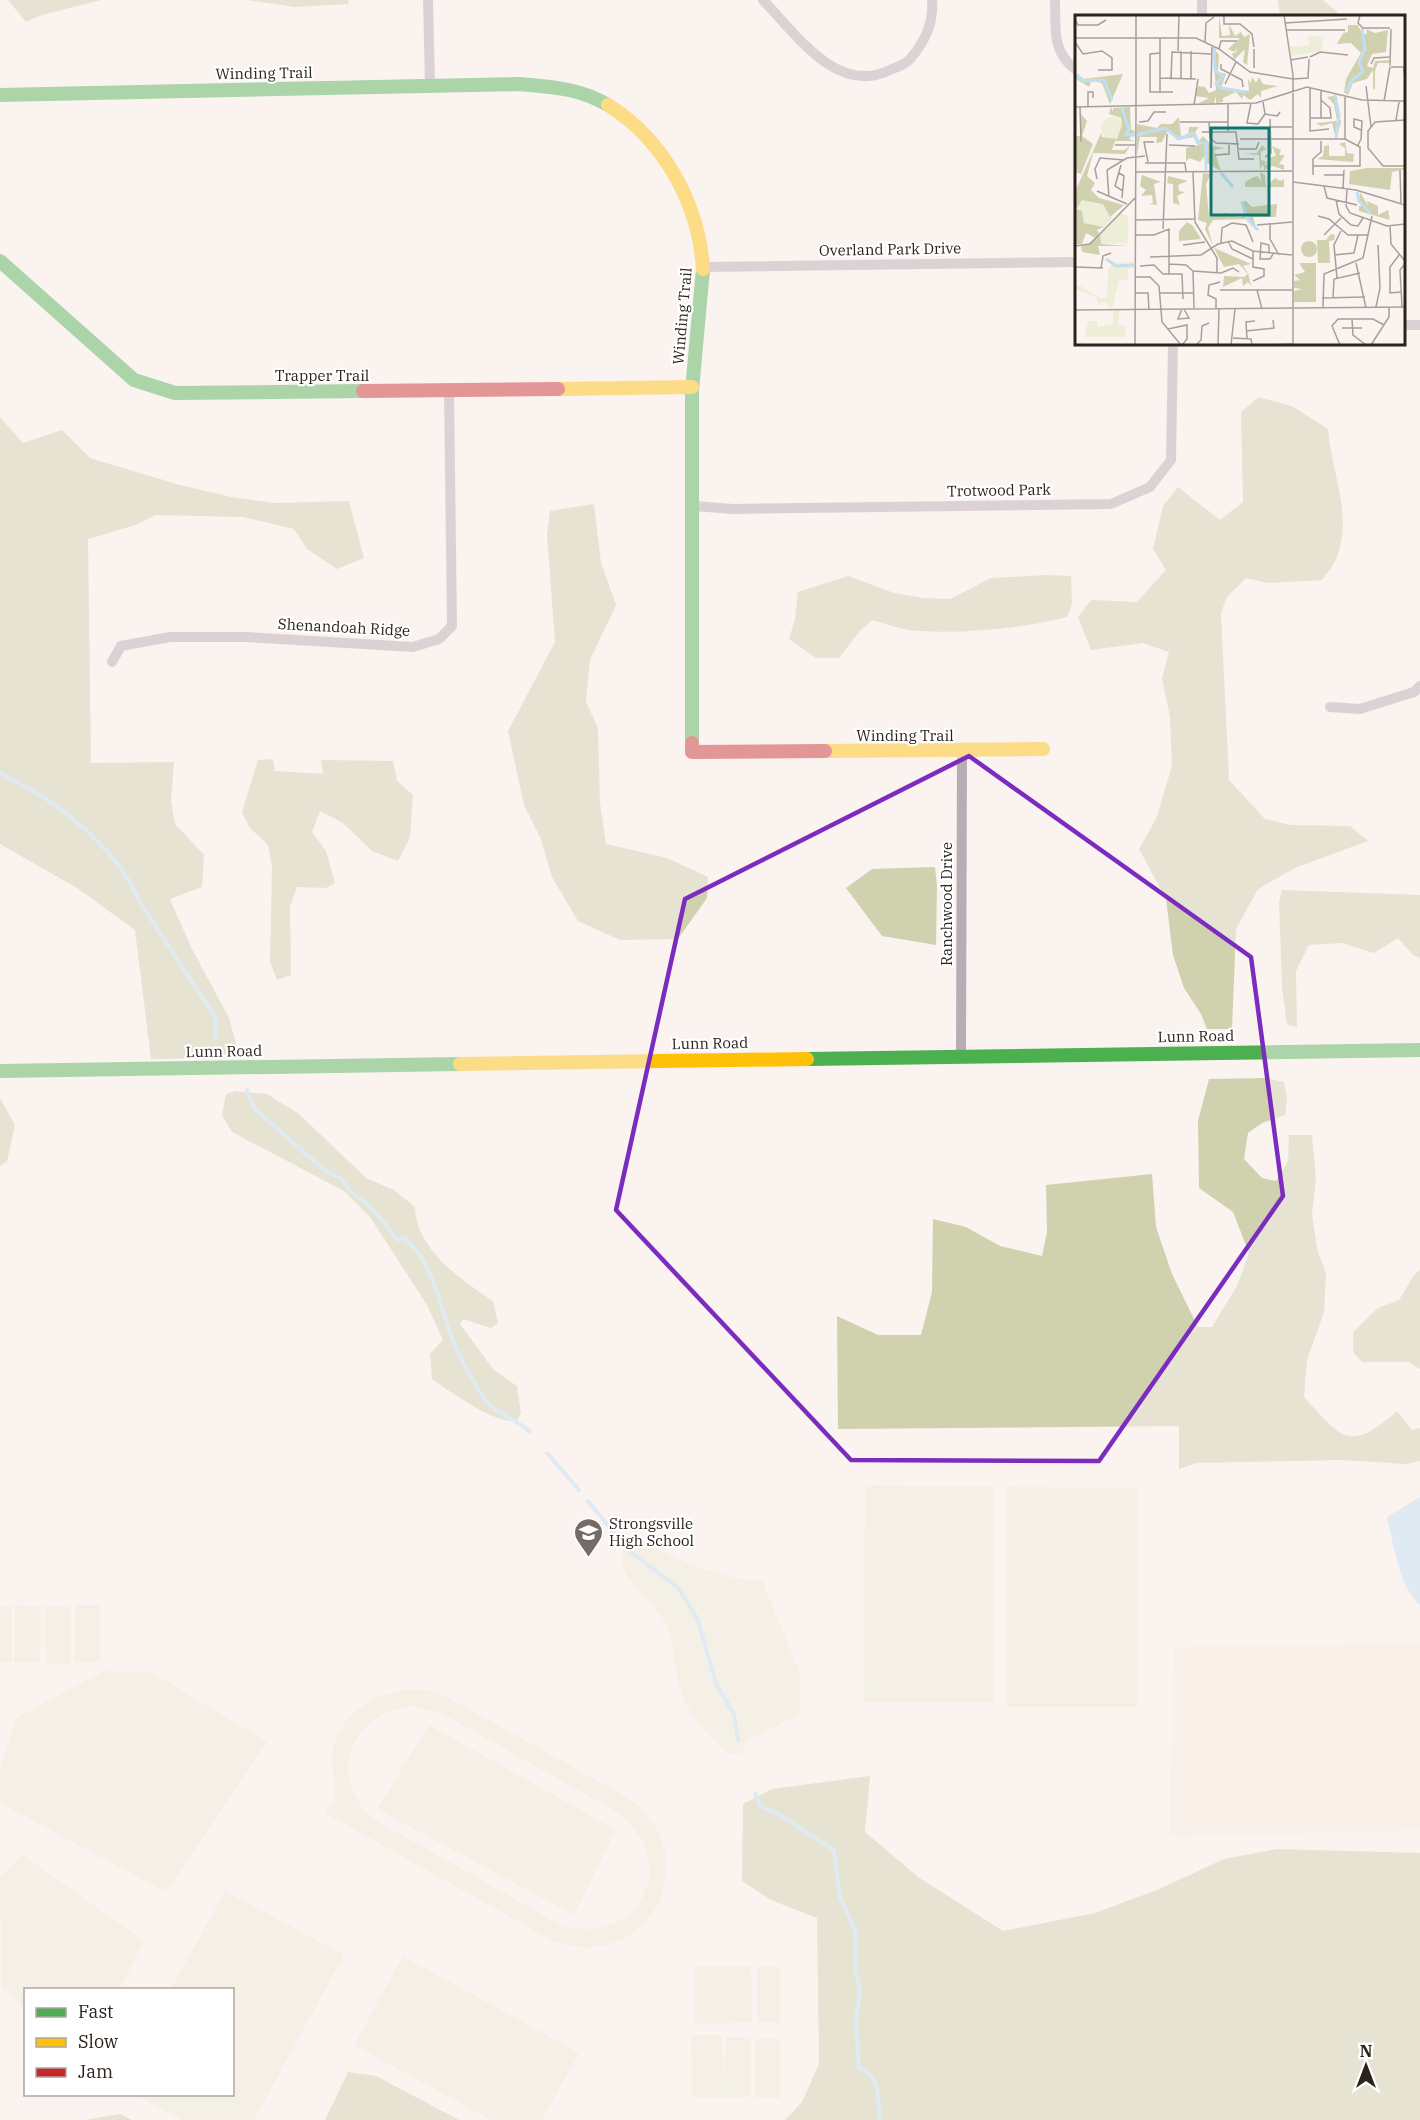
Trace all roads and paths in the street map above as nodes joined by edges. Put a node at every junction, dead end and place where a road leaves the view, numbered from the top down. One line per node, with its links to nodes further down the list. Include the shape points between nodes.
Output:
1 (428, 0): 6 (street)
2 (763, 0): 3 (street, via 824,62 843,73 865,77 908,62 922,46 930,28)
3 (932, 0)
4 (1055, 0): 5 (street, via 1056,39 1062,57)
5 (1075, 68)
6 (430, 85): 7 (street, Winding Trail); 10 (street, Winding Trail, via 569,88 613,107 643,130 690,203 699,231)
7 (0, 95)
8 (0, 261): 13 (street, Trapper Trail, via 134,380 175,393)
9 (1075, 262): 10 (street, Overland Park Drive)
10 (703, 267): 12 (street, Winding Trail)
11 (1173, 345): 14 (street, Trotwood Park, via 1171,460 1150,487 1111,504 733,509)
12 (692, 387): 13 (street, Trapper Trail); 14 (street, Winding Trail)
13 (449, 391): 15 (street, Shenandoah Ridge, via 453,626 439,639 413,647 247,637 170,638 121,645)
14 (694, 506): 19 (street, Winding Trail, via 692,752)
15 (112, 662)
16 (1420, 686): 17 (street, via 1414,692 1360,709)
17 (1330, 706)
18 (1043, 749): 19 (street, Winding Trail)
19 (962, 752): 21 (street, Ranchwood Drive)
20 (1420, 1050): 21 (street, Lunn Road)
21 (961, 1055): 22 (street, Lunn Road)
22 (0, 1071)

